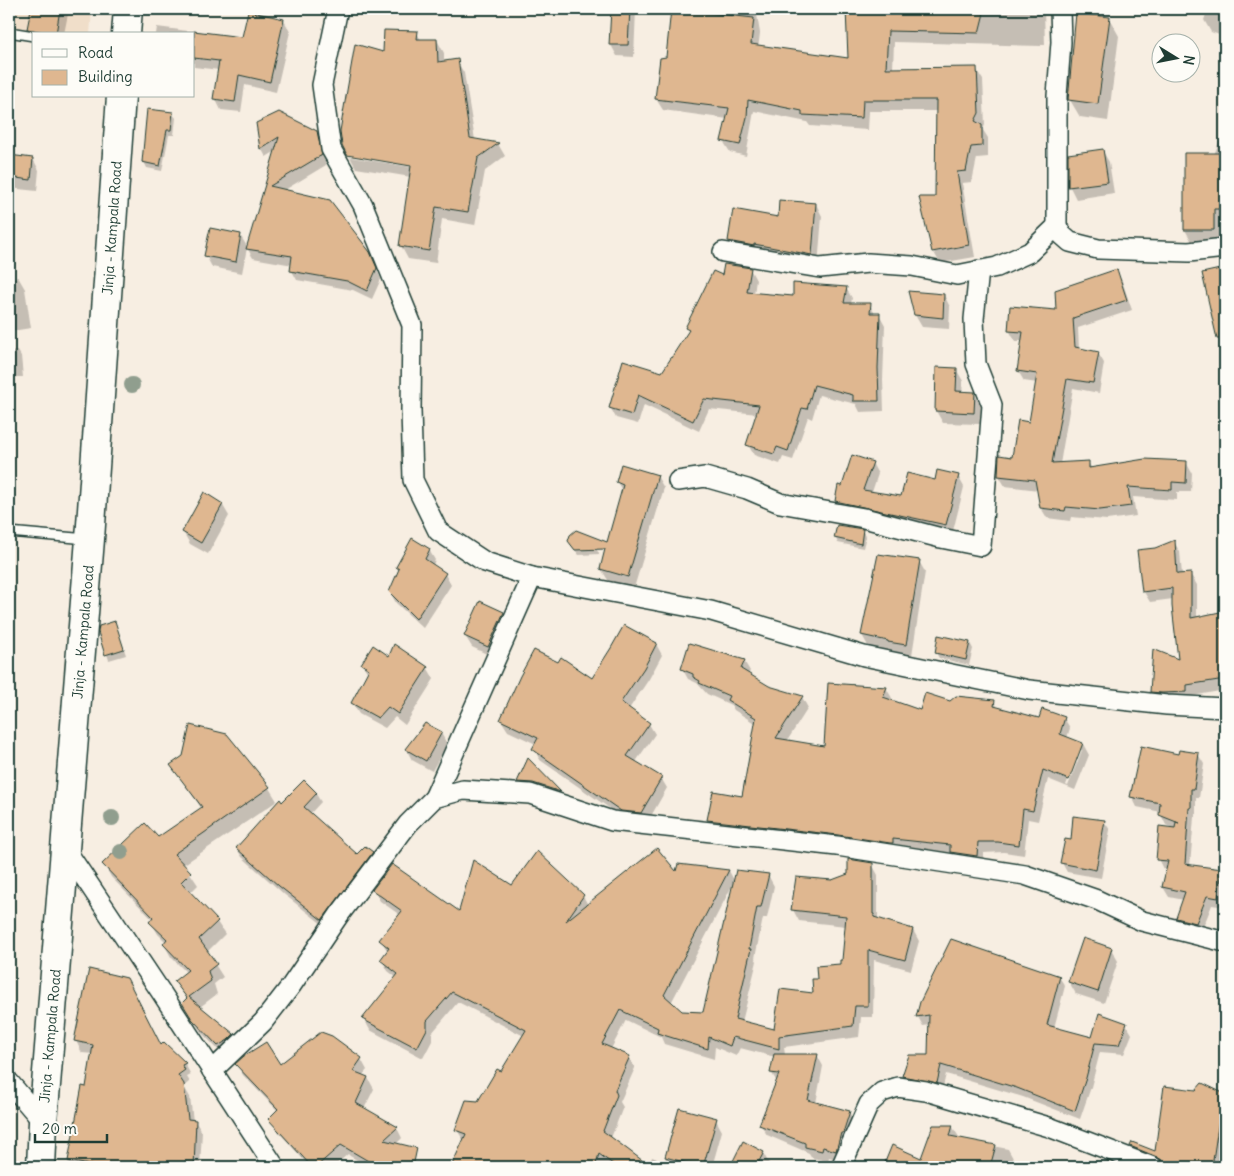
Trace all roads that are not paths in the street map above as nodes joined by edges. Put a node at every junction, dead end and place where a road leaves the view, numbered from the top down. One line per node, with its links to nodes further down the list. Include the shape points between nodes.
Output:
1 (128, 9): 5 (highway)
2 (338, 9): 15 (street, via 322,85 331,149 363,205 412,325 413,480 438,531 485,562)
3 (1060, 9): 8 (street)
4 (9, 32): 6 (lane)
5 (126, 32)
6 (32, 36)
7 (121, 98): 14 (highway, Jinja - Kampala Road)
8 (1057, 226): 9 (street, via 1070,242 1098,250 1189,252); 11 (street, via 1030,252 997,267)
9 (1225, 248)
10 (723, 252): 11 (street, via 820,268 868,264 912,266 957,275)
11 (979, 270): 12 (street, via 974,320 976,364 992,405 981,546 864,518 780,503 747,488 705,477)
12 (678, 481)
13 (9, 532): 14 (lane)
14 (90, 539): 18 (highway, Jinja - Kampala Road)
15 (532, 577): 16 (street, via 711,611 864,656 1029,690); 17 (street)
16 (1225, 708)
17 (434, 798): 19 (street, via 463,790 530,794 612,821 837,846 1025,875 1097,900 1142,921); 20 (street, via 408,824 263,1022)
18 (66, 850): 20 (street); 22 (highway, Jinja - Kampala Road)
19 (1225, 942)
20 (212, 1071): 24 (street)
21 (9, 1082): 22 (street)
22 (43, 1122): 23 (highway, Jinja - Kampala Road)
23 (41, 1167)
24 (274, 1167)
25 (841, 1167): 26 (street, via 870,1104 882,1092 898,1088 926,1091 1049,1127)
26 (1153, 1167)

